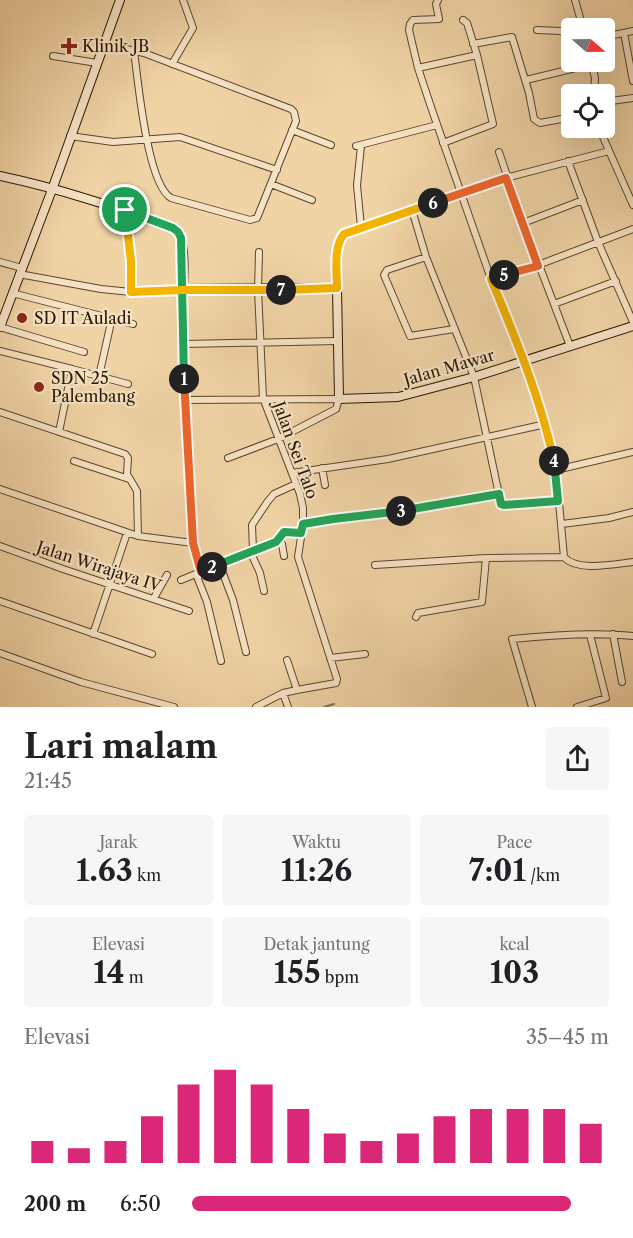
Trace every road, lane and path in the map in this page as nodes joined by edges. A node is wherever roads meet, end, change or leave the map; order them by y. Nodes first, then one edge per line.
1 (183, 0) edge
2 (438, 0) edge
3 (575, 0) edge
4 (117, 1) edge
5 (580, 18) edge
6 (463, 20) dead end
7 (537, 30) dead end
8 (561, 31) edge
9 (633, 31) edge
10 (624, 33) junction
11 (615, 35) edge
12 (104, 44) junction
13 (473, 44) junction
14 (134, 51) junction
15 (477, 55) junction
16 (53, 56) dead end
17 (97, 63) junction
18 (172, 64) junction
19 (418, 68) junction
20 (561, 71) edge
21 (526, 80) junction
22 (633, 81) edge
23 (633, 98) edge
24 (615, 100) edge
25 (561, 119) edge
26 (437, 125) junction
27 (292, 130) junction
28 (70, 136) junction
29 (603, 138) edge
30 (147, 139) junction
31 (443, 142) junction
32 (331, 145) dead end
33 (609, 151) junction
34 (499, 152) dead end
35 (568, 161) junction
36 (277, 170) junction
37 (0, 176) edge
38 (506, 178) junction
39 (272, 184) junction
40 (53, 187) junction
41 (461, 193) junction
42 (312, 200) dead end
43 (583, 200) junction
44 (633, 205) edge
45 (125, 210) junction
46 (412, 210) junction
47 (522, 223) junction
48 (361, 227) junction
49 (633, 229) edge
50 (598, 242) junction
51 (259, 252) dead end
52 (426, 257) junction
53 (0, 262) edge
54 (538, 266) junction
55 (21, 271) junction
56 (491, 279) junction
57 (616, 281) junction
58 (337, 288) junction
59 (183, 290) junction
60 (258, 290) junction
61 (131, 292) junction
62 (12, 293) junction
63 (554, 304) junction
64 (3, 309) edge
65 (112, 318) junction
66 (133, 324) dead end
67 (633, 324) edge
68 (0, 327) edge
69 (454, 329) junction
70 (338, 341) junction
71 (261, 343) junction
72 (183, 344) junction
73 (570, 346) junction
74 (0, 351) edge
75 (84, 352) dead end
76 (525, 361) junction
77 (72, 369) junction
78 (99, 376) junction
79 (474, 377) junction
80 (128, 384) dead end
81 (263, 398) junction
82 (339, 399) junction
83 (184, 400) junction
84 (0, 412) edge
85 (546, 424) junction
86 (59, 432) junction
87 (278, 438) junction
88 (488, 438) junction
89 (633, 452) edge
90 (228, 458) dead end
91 (74, 461) dead end
92 (322, 468) junction
93 (556, 470) junction
94 (292, 473) junction
95 (129, 479) junction
96 (296, 484) junction
97 (326, 484) dead end
98 (0, 489) edge
99 (499, 494) junction
100 (558, 501) junction
101 (633, 512) edge
102 (303, 524) junction
103 (562, 524) junction
104 (127, 533) junction
105 (301, 533) junction
106 (138, 536) junction
107 (276, 542) junction
108 (193, 543) junction
109 (0, 546) edge
110 (252, 551) junction
111 (284, 556) dead end
112 (564, 557) junction
113 (486, 558) junction
114 (633, 562) edge
115 (219, 563) junction
116 (375, 565) dead end
117 (198, 573) junction
118 (167, 575) dead end
119 (181, 580) dead end
120 (109, 585) junction
121 (264, 591) dead end
122 (154, 598) junction
123 (0, 601) edge
124 (189, 610) dead end
125 (417, 615) dead end
126 (93, 634) junction
127 (613, 634) junction
128 (590, 635) junction
129 (633, 636) edge
130 (246, 652) dead end
131 (0, 653) edge
132 (152, 654) dead end
133 (365, 654) dead end
134 (330, 658) junction
135 (287, 660) dead end
136 (221, 661) dead end
137 (622, 682) dead end
138 (297, 690) junction
139 (283, 693) junction
140 (174, 707) edge
141 (256, 707) edge
142 (288, 707) edge
143 (532, 707) edge
144 (577, 707) edge

1 - 18 street
2 - 19 street
3 - 5 street
4 - 12 street
6 - 13 street
7 - 8 street
9 - 10 street
10 - 11 street
10 - 22 street
12 - 14 street
12 - 17 street
13 - 15 street
13 - 21 street
14 - 18 street
14 - 30 street
15 - 19 street
15 - 31 street
16 - 17 street
17 - 28 street
18 - 27 street
19 - 26 street
20 - 21 street
21 - 25 street
23 - 24 street
26 - 31 street
26 - 48 street
27 - 32 street
27 - 36 street
28 - 30 street
28 - 40 street
29 - 33 street
30 - 36 street
30 - 39 street
31 - 41 street
33 - 35 street
33 - 44 street
34 - 38 street
35 - 38 street
35 - 43 street
36 - 39 street
37 - 40 street
38 - 41 street
38 - 47 street
39 - 42 street
40 - 45 street
40 - 55 street
41 - 46 street
41 - 56 street
43 - 47 street
43 - 50 street
45 - 59 street
45 - 61 street
46 - 48 street
46 - 52 street
47 - 54 street
48 - 58 street
49 - 50 street
50 - 54 street
50 - 57 street
51 - 60 street, Jalan Sei Talo
52 - 69 street
52 - 69 street
53 - 55 street
54 - 56 street
54 - 63 street
55 - 61 street
55 - 62 street
56 - 76 street
57 - 63 street
57 - 67 street
58 - 60 street
58 - 70 street
59 - 60 street
59 - 61 street
59 - 72 street
60 - 71 street, Jalan Sei Talo
62 - 64 street
62 - 65 street
63 - 73 street
64 - 68 street
65 - 66 street
65 - 78 street
67 - 73 street, Jalan Mawar
68 - 75 street
69 - 79 street
70 - 71 street
70 - 82 street
71 - 72 street
71 - 81 street, Jalan Sei Talo
72 - 83 street
73 - 76 street, Jalan Mawar
74 - 77 street
76 - 79 street, Jalan Mawar
76 - 85 street
77 - 78 street
77 - 86 street
78 - 80 street
79 - 82 street, Jalan Mawar
79 - 88 street
81 - 82 street
81 - 83 street
81 - 87 street, Jalan Sei Talo
82 - 87 street
83 - 108 street
84 - 86 street
85 - 88 street
85 - 93 street
86 - 95 street
87 - 90 street
87 - 94 street, Jalan Sei Talo
88 - 92 street
88 - 99 street
89 - 93 street
91 - 95 street
92 - 94 street
92 - 97 street
93 - 100 street
94 - 96 street, Jalan Sei Talo
95 - 106 street
96 - 102 street, Jalan Sei Talo
96 - 110 street
98 - 104 street
99 - 100 street
99 - 102 street
100 - 103 street
101 - 103 street
102 - 105 street, Jalan Sei Talo
103 - 112 street
104 - 106 street
104 - 120 street
105 - 107 street
105 - 134 street, Jalan Sei Talo
106 - 108 street
107 - 110 street
107 - 111 street
108 - 117 street
109 - 120 street, Jalan Wirajaya IV
110 - 115 street
110 - 121 street
112 - 113 street
112 - 114 street
113 - 116 street
113 - 125 street
115 - 117 street
115 - 130 street
117 - 119 street
117 - 136 street
118 - 122 street
120 - 122 street, Jalan Wirajaya IV
120 - 126 street
122 - 124 street, Jalan Wirajaya IV
123 - 126 street
126 - 132 street
127 - 128 street
127 - 129 street
127 - 137 street
128 - 143 street
128 - 144 street
131 - 140 street
133 - 134 street
134 - 138 street, Jalan Sei Talo
135 - 138 street
138 - 139 street, Jalan Sei Talo
139 - 141 street, Jalan Sei Talo
139 - 142 street

